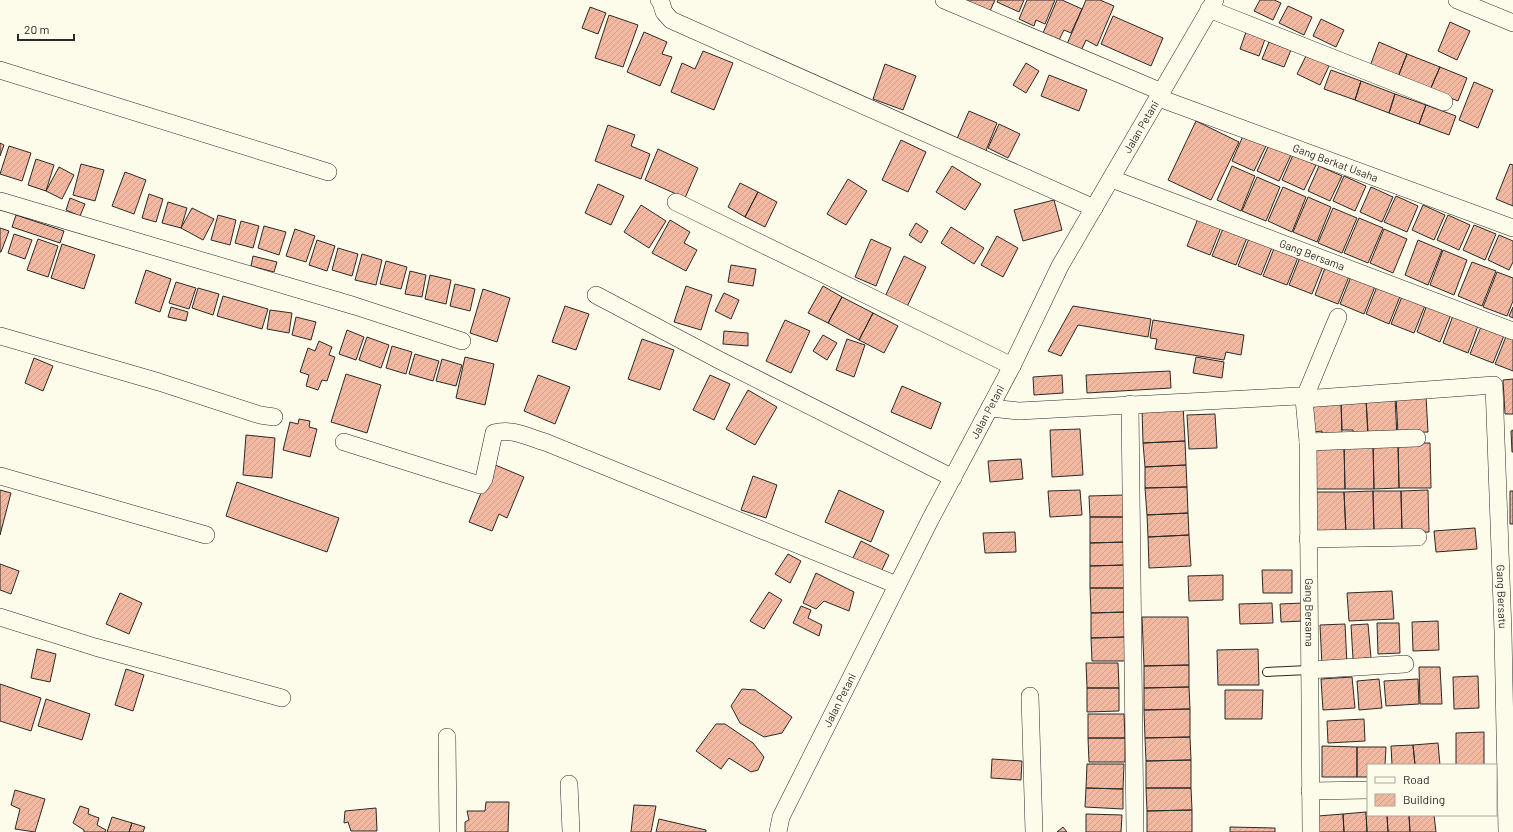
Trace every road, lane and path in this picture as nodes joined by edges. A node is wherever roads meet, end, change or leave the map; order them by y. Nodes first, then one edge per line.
1 (659, 0) edge
2 (944, 0) edge
3 (1457, 0) edge
4 (1212, 5) edge
5 (1513, 23) edge
6 (0, 70) edge
7 (1160, 95) junction
8 (1444, 102) dead end
9 (328, 172) dead end
10 (1112, 179) junction
11 (0, 201) edge
12 (676, 202) dead end
13 (1094, 208) junction
14 (1513, 228) edge
15 (596, 295) dead end
16 (1338, 317) dead end
17 (1513, 331) edge
18 (0, 336) edge
19 (462, 341) dead end
20 (1012, 366) junction
21 (1301, 398) junction
22 (1130, 404) junction
23 (1005, 409) junction
24 (274, 417) dead end
25 (1417, 438) dead end
26 (344, 442) dead end
27 (1308, 442) junction
28 (0, 476) edge
29 (953, 478) junction
30 (206, 535) dead end
31 (1418, 537) dead end
32 (1308, 539) junction
33 (897, 585) junction
34 (0, 617) edge
35 (1406, 664) dead end
36 (1309, 670) junction
37 (1267, 672) dead end
38 (1030, 696) dead end
39 (282, 698) dead end
40 (447, 737) dead end
41 (569, 784) dead end
42 (1367, 790) edge
43 (1310, 791) junction
44 (448, 832) edge
45 (571, 832) edge
46 (778, 832) edge
47 (1034, 832) edge
48 (1135, 832) edge
49 (1311, 832) edge
50 (1507, 832) edge

1 - 13 street
2 - 7 street, Gang Berkat Usaha
3 - 5 street
4 - 7 street, Jalan Petani
4 - 8 street
6 - 9 street
7 - 10 street, Jalan Petani
7 - 14 street, Gang Berkat Usaha
10 - 13 street, Jalan Petani
10 - 17 street, Gang Bersama
11 - 19 street
12 - 20 street
13 - 20 street, Jalan Petani
15 - 29 street
16 - 21 street
18 - 24 street
20 - 23 street, Jalan Petani
21 - 22 street
21 - 27 street, Gang Bersama
21 - 50 street, Gang Bersatu
22 - 23 street
22 - 48 street
23 - 29 street, Jalan Petani
25 - 27 street
26 - 33 street
27 - 32 street, Gang Bersama
28 - 30 street
29 - 33 street, Jalan Petani
31 - 32 street
32 - 36 street, Gang Bersama
33 - 46 street, Jalan Petani
34 - 39 street
35 - 36 street
36 - 37 lane
36 - 43 street, Gang Bersama
38 - 47 street
40 - 44 street
41 - 45 street
42 - 43 street
43 - 49 street, Gang Bersama

